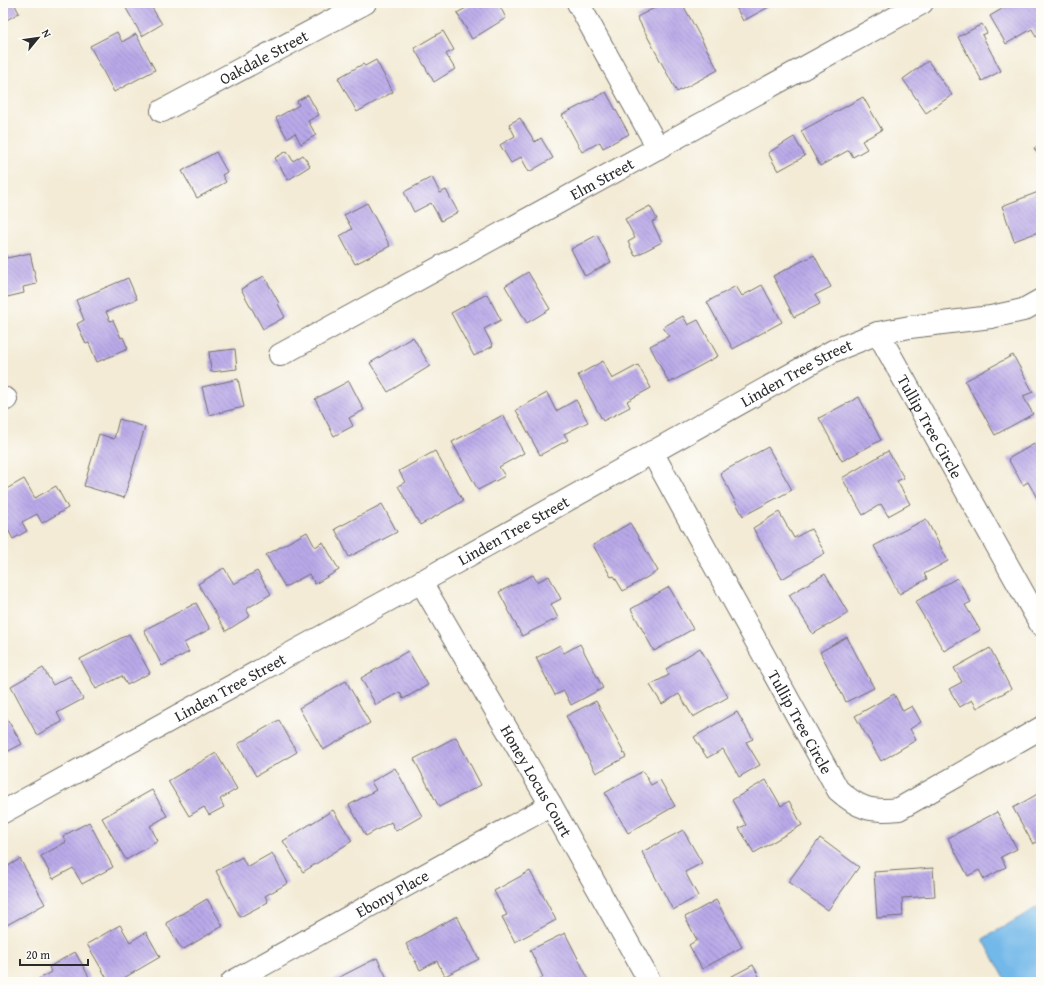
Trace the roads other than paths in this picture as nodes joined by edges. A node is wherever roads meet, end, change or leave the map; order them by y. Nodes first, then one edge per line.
1 (365, 3) edge
2 (578, 3) edge
3 (922, 3) edge
4 (162, 111) dead end
5 (658, 148) junction
6 (1041, 300) edge
7 (878, 333) junction
8 (280, 355) dead end
9 (652, 452) junction
10 (421, 582) junction
11 (1041, 625) edge
12 (1041, 728) edge
13 (551, 805) junction
14 (3, 812) edge
15 (232, 982) edge
16 (650, 982) edge

1 - 4 street, Oakdale Street
2 - 5 street
3 - 5 street, Elm Street
5 - 8 street, Elm Street
6 - 7 street, Linden Tree Street
7 - 9 street, Linden Tree Street
7 - 11 street, Tullip Tree Circle
9 - 10 street, Linden Tree Street
9 - 12 street, Tullip Tree Circle
10 - 13 street, Honey Locus Court
10 - 14 street, Linden Tree Street
13 - 15 street, Ebony Place
13 - 16 street, Honey Locus Court

